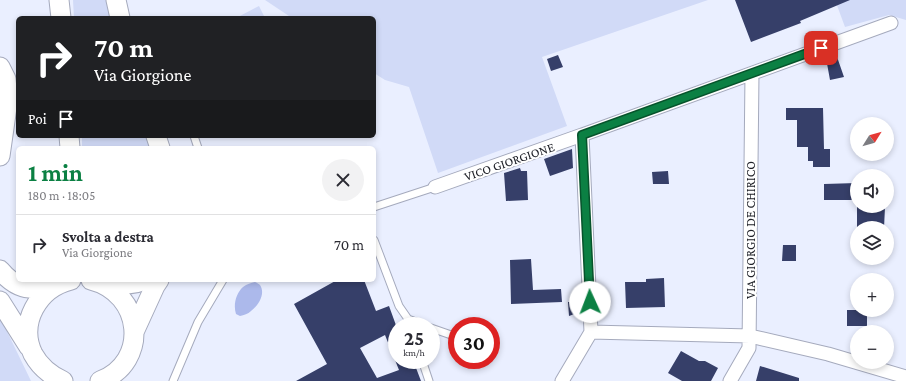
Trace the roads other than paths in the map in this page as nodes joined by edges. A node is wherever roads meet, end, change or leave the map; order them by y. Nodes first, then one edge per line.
1 (59, 0) edge
2 (116, 0) edge
3 (61, 16) edge
4 (120, 16) edge
5 (891, 23) dead end
6 (0, 67) edge
7 (752, 74) junction
8 (582, 135) junction
9 (0, 156) edge
10 (435, 187) joint
11 (376, 205) edge
12 (376, 245) edge
13 (0, 270) edge
14 (99, 282) edge
15 (150, 282) edge
16 (158, 282) edge
17 (221, 282) edge
18 (61, 283) edge
19 (0, 301) edge
20 (405, 317) edge
21 (134, 332) junction
22 (591, 332) junction
23 (750, 336) junction
24 (125, 362) junction
25 (39, 366) edge
26 (425, 369) edge
27 (906, 377) edge
28 (62, 381) edge
29 (100, 381) edge
30 (115, 381) edge
31 (173, 381) edge
32 (429, 381) edge
33 (562, 381) edge
34 (730, 381) edge

1 - 3 street
2 - 4 street
5 - 7 street, VICO GIORGIONE
6 - 9 street
7 - 8 street, VICO GIORGIONE
7 - 23 street, VIA GIORGIO DE CHIRICO
8 - 10 street, VICO GIORGIONE
8 - 22 street
10 - 11 lane
12 - 20 lane
13 - 18 street
14 - 15 street
14 - 21 street
16 - 21 street
17 - 31 lane
18 - 25 street
19 - 25 street
21 - 24 street
22 - 23 street
22 - 33 street
23 - 27 street
23 - 34 street, VIA GIORGIO DE CHIRICO
24 - 29 street
24 - 30 street
25 - 28 street
26 - 32 lane

